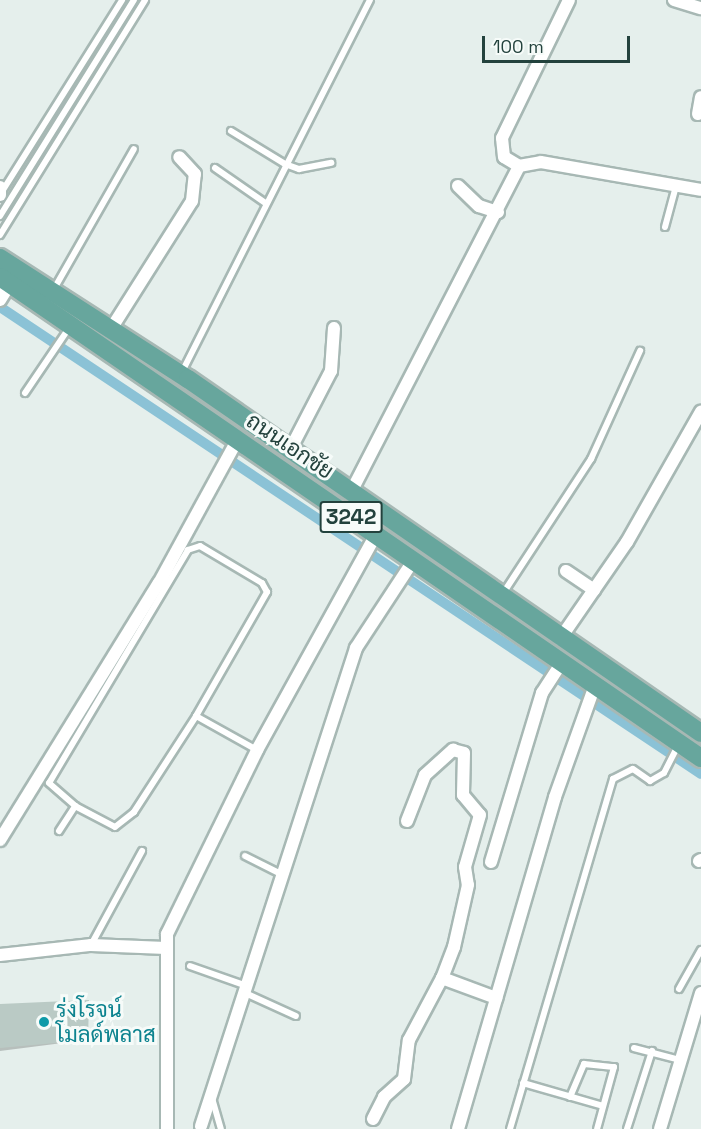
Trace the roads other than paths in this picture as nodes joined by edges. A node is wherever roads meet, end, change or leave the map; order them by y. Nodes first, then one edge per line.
1 (122, 0) edge
2 (134, 0) edge
3 (145, 0) edge
4 (370, 0) edge
5 (569, 0) edge
6 (674, 0) edge
7 (701, 8) edge
8 (701, 97) edge
9 (698, 114) dead end
10 (231, 131) dead end
11 (134, 149) dead end
12 (179, 157) dead end
13 (331, 164) dead end
14 (285, 165) junction
15 (519, 166) junction
16 (215, 168) dead end
17 (676, 185) junction
18 (458, 186) dead end
19 (701, 189) edge
20 (1, 191) edge
21 (264, 202) junction
22 (498, 212) junction
23 (0, 216) edge
24 (665, 227) dead end
25 (0, 235) edge
26 (0, 258) edge
27 (3, 289) edge
28 (53, 290) junction
29 (111, 328) junction
30 (334, 328) dead end
31 (68, 331) junction
32 (640, 351) dead end
33 (181, 375) junction
34 (25, 393) dead end
35 (701, 412) edge
36 (235, 443) junction
37 (290, 450) junction
38 (350, 494) junction
39 (372, 539) junction
40 (404, 571) junction
41 (566, 572) dead end
42 (594, 590) junction
43 (499, 598) junction
44 (560, 639) junction
45 (553, 675) junction
46 (594, 688) junction
47 (196, 716) junction
48 (701, 733) edge
49 (678, 746) junction
50 (257, 750) junction
51 (701, 758) edge
52 (75, 806) junction
53 (407, 821) dead end
54 (59, 831) dead end
55 (0, 840) edge
56 (142, 851) dead end
57 (245, 856) dead end
58 (491, 862) dead end
59 (281, 874) junction
60 (91, 945) junction
61 (166, 948) junction
62 (701, 950) edge
63 (0, 955) edge
64 (190, 966) dead end
65 (442, 978) junction
66 (243, 988) junction
67 (679, 989) dead end
68 (701, 993) edge
69 (496, 998) junction
70 (296, 1016) dead end
71 (634, 1048) dead end
72 (652, 1051) junction
73 (681, 1060) junction
74 (523, 1083) junction
75 (570, 1096) junction
76 (211, 1097) junction
77 (603, 1106) junction
78 (373, 1119) dead end
79 (201, 1126) dead end
80 (167, 1129) edge
81 (221, 1129) edge
82 (458, 1129) edge
83 (510, 1129) edge
84 (597, 1129) edge
85 (627, 1129) edge
86 (660, 1129) edge

1 - 20 lane
2 - 23 lane
3 - 25 lane
4 - 14 lane
5 - 15 street
6 - 7 street
8 - 9 street
10 - 14 lane
11 - 28 lane
12 - 29 street
13 - 14 lane
14 - 21 lane
15 - 17 street
15 - 22 street
16 - 21 lane
17 - 19 street
17 - 24 lane
18 - 22 street
21 - 33 lane
22 - 38 street
26 - 28 main road, ถนนเอกชัย / 3242
27 - 31 main road, ถนนเอกชัย / 3242
28 - 29 main road, ถนนเอกชัย / 3242
29 - 33 main road, ถนนเอกชัย / 3242
30 - 37 street
31 - 34 lane
31 - 36 main road, ถนนเอกชัย / 3242
32 - 43 lane
33 - 37 main road, ถนนเอกชัย / 3242
35 - 42 street
36 - 39 main road, ถนนเอกชัย / 3242
36 - 55 street
37 - 38 main road, ถนนเอกชัย / 3242
38 - 43 main road, ถนนเอกชัย / 3242
39 - 40 main road, ถนนเอกชัย / 3242
39 - 50 street
40 - 45 main road, ถนนเอกชัย / 3242
40 - 59 street
41 - 42 street
42 - 44 street
43 - 44 main road, ถนนเอกชัย / 3242
44 - 48 main road, ถนนเอกชัย / 3242
45 - 46 main road, ถนนเอกชัย / 3242
45 - 58 street
46 - 49 main road, ถนนเอกชัย / 3242
46 - 69 street
47 - 50 lane
47 - 52 lane
47 - 52 lane
49 - 51 main road, ถนนเอกชัย / 3242
49 - 74 lane
50 - 61 street
52 - 54 lane
53 - 65 street
56 - 60 lane
57 - 59 lane
59 - 66 street
60 - 61 street
60 - 63 street
61 - 80 street
62 - 67 lane
64 - 66 lane
65 - 69 street
65 - 78 street
66 - 70 lane
66 - 76 street
68 - 73 street
69 - 82 street
71 - 72 lane
72 - 73 lane
72 - 85 lane
73 - 86 street
74 - 75 lane
74 - 83 lane
75 - 77 lane
75 - 77 lane
76 - 79 street
76 - 81 lane
77 - 84 lane

